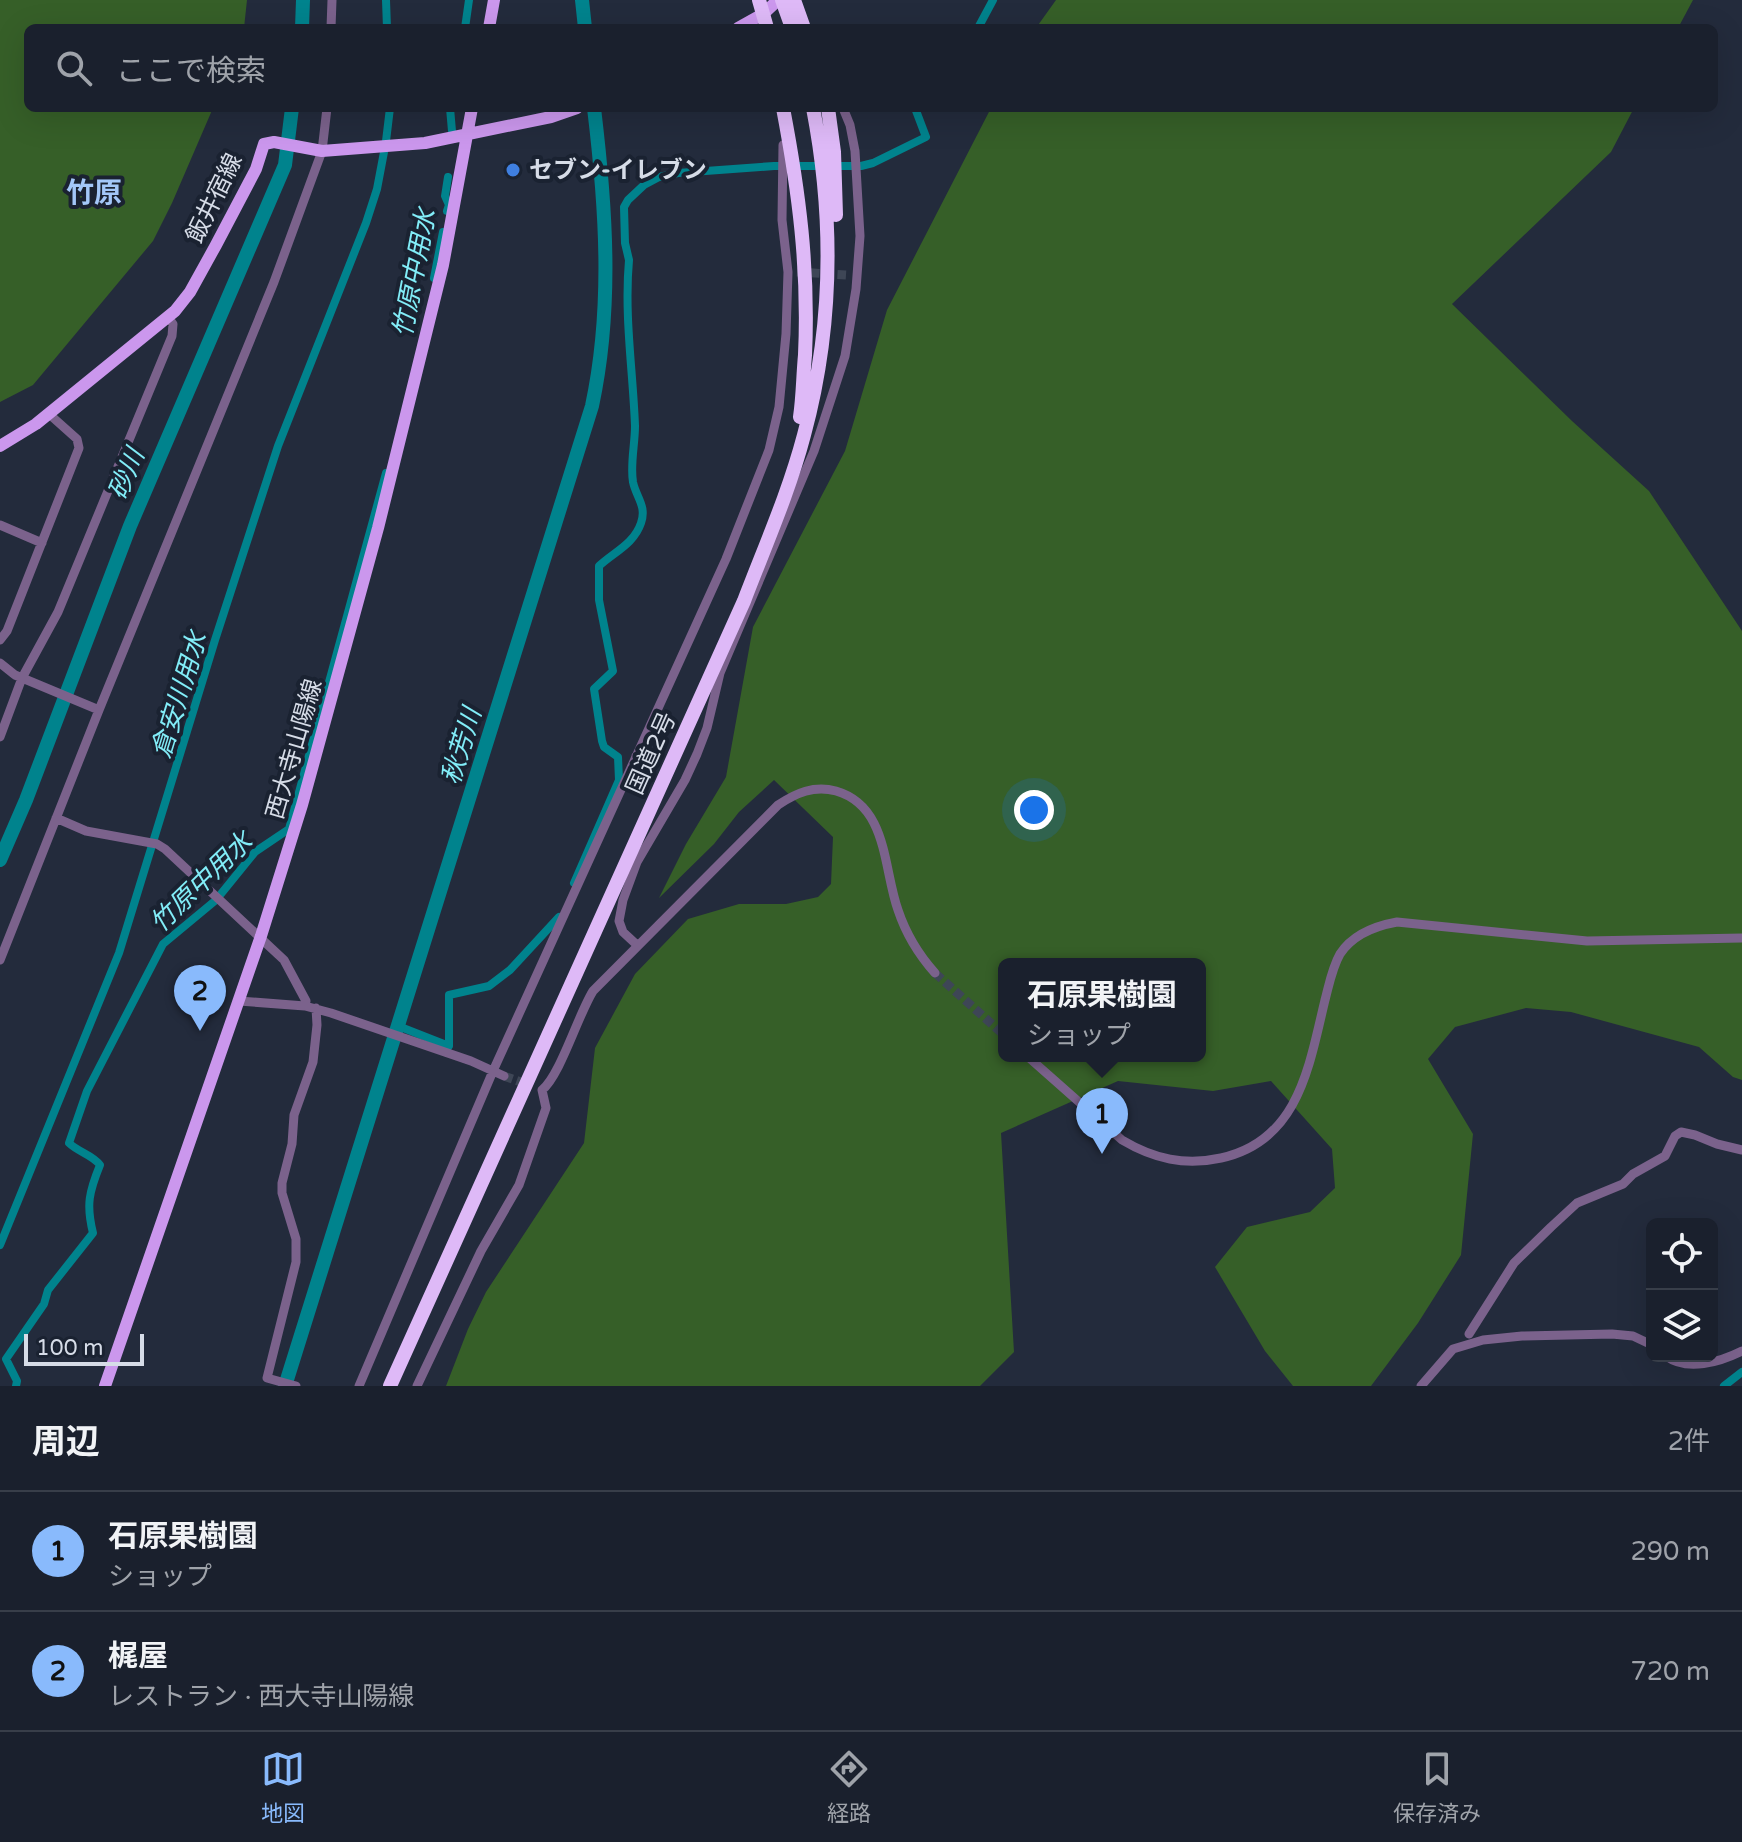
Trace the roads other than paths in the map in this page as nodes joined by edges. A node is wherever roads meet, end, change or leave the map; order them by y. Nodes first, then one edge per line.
1 (332, 0) edge
2 (494, 0) edge
3 (788, 1) edge
4 (763, 14) edge
5 (331, 24) edge
6 (490, 24) edge
7 (745, 24) edge
8 (794, 24) edge
9 (807, 24) edge
10 (326, 112) edge
11 (471, 112) edge
12 (565, 112) edge
13 (781, 112) edge
14 (814, 112) edge
15 (828, 112) edge
16 (845, 112) edge
17 (466, 135) junction
18 (319, 150) junction
19 (828, 152) junction
20 (790, 180) junction
21 (846, 275) tunnel mouth
22 (857, 275) junction
23 (168, 317) junction
24 (49, 414) junction
25 (0, 446) edge
26 (790, 481) junction
27 (0, 525) edge
28 (42, 543) junction
29 (0, 617) edge
30 (11, 621) junction
31 (0, 640) edge
32 (0, 663) edge
33 (24, 679) junction
34 (99, 710) junction
35 (0, 737) edge
36 (636, 756) junction
37 (650, 764) dead end
38 (673, 775) dead end
39 (685, 780) junction
40 (56, 818) junction
41 (261, 936) junction
42 (1742, 938) edge
43 (637, 945) junction
44 (0, 960) edge
45 (935, 973) tunnel mouth
46 (239, 1001) junction
47 (305, 1006) junction
48 (316, 1008) junction
49 (1034, 1062) edge
50 (493, 1071) junction
51 (504, 1076) tunnel mouth
52 (1742, 1150) edge
53 (1469, 1334) dead end
54 (1646, 1342) edge
55 (1742, 1351) edge
56 (1718, 1359) edge
57 (1677, 1362) edge
58 (1701, 1362) edge
59 (105, 1386) edge
60 (296, 1386) edge
61 (359, 1386) edge
62 (390, 1386) edge
63 (417, 1386) edge
64 (1421, 1386) edge

1 - 5 street
2 - 6 main road
3 - 4 main road
3 - 8 highway
3 - 9 street
4 - 7 main road
10 - 18 street
11 - 17 main road, 西大寺山陽線
12 - 17 main road, 飯井宿線
13 - 20 highway
14 - 19 highway
15 - 19 highway
16 - 22 street
17 - 18 main road, 飯井宿線
17 - 41 main road, 西大寺山陽線
18 - 23 main road, 飯井宿線
18 - 34 street
19 - 26 highway, 国道2号
20 - 26 highway
20 - 36 street
21 - 22 street
22 - 39 street
23 - 24 main road, 飯井宿線
23 - 33 street
24 - 25 main road, 飯井宿線
24 - 28 street
26 - 62 highway, 国道2号
27 - 28 street
28 - 30 street
29 - 30 street
30 - 31 street
32 - 33 street
33 - 34 street
33 - 35 street
34 - 40 street
36 - 37 street
36 - 50 street
38 - 39 street
39 - 43 street
40 - 41 street
40 - 44 street
41 - 46 main road, 西大寺山陽線
41 - 47 street
42 - 49 street
43 - 45 street
43 - 63 street
46 - 47 street
46 - 59 main road, 西大寺山陽線
47 - 48 street
48 - 50 street
48 - 60 street
50 - 51 street
50 - 61 street
52 - 53 street
54 - 64 street
55 - 56 street
57 - 58 street

